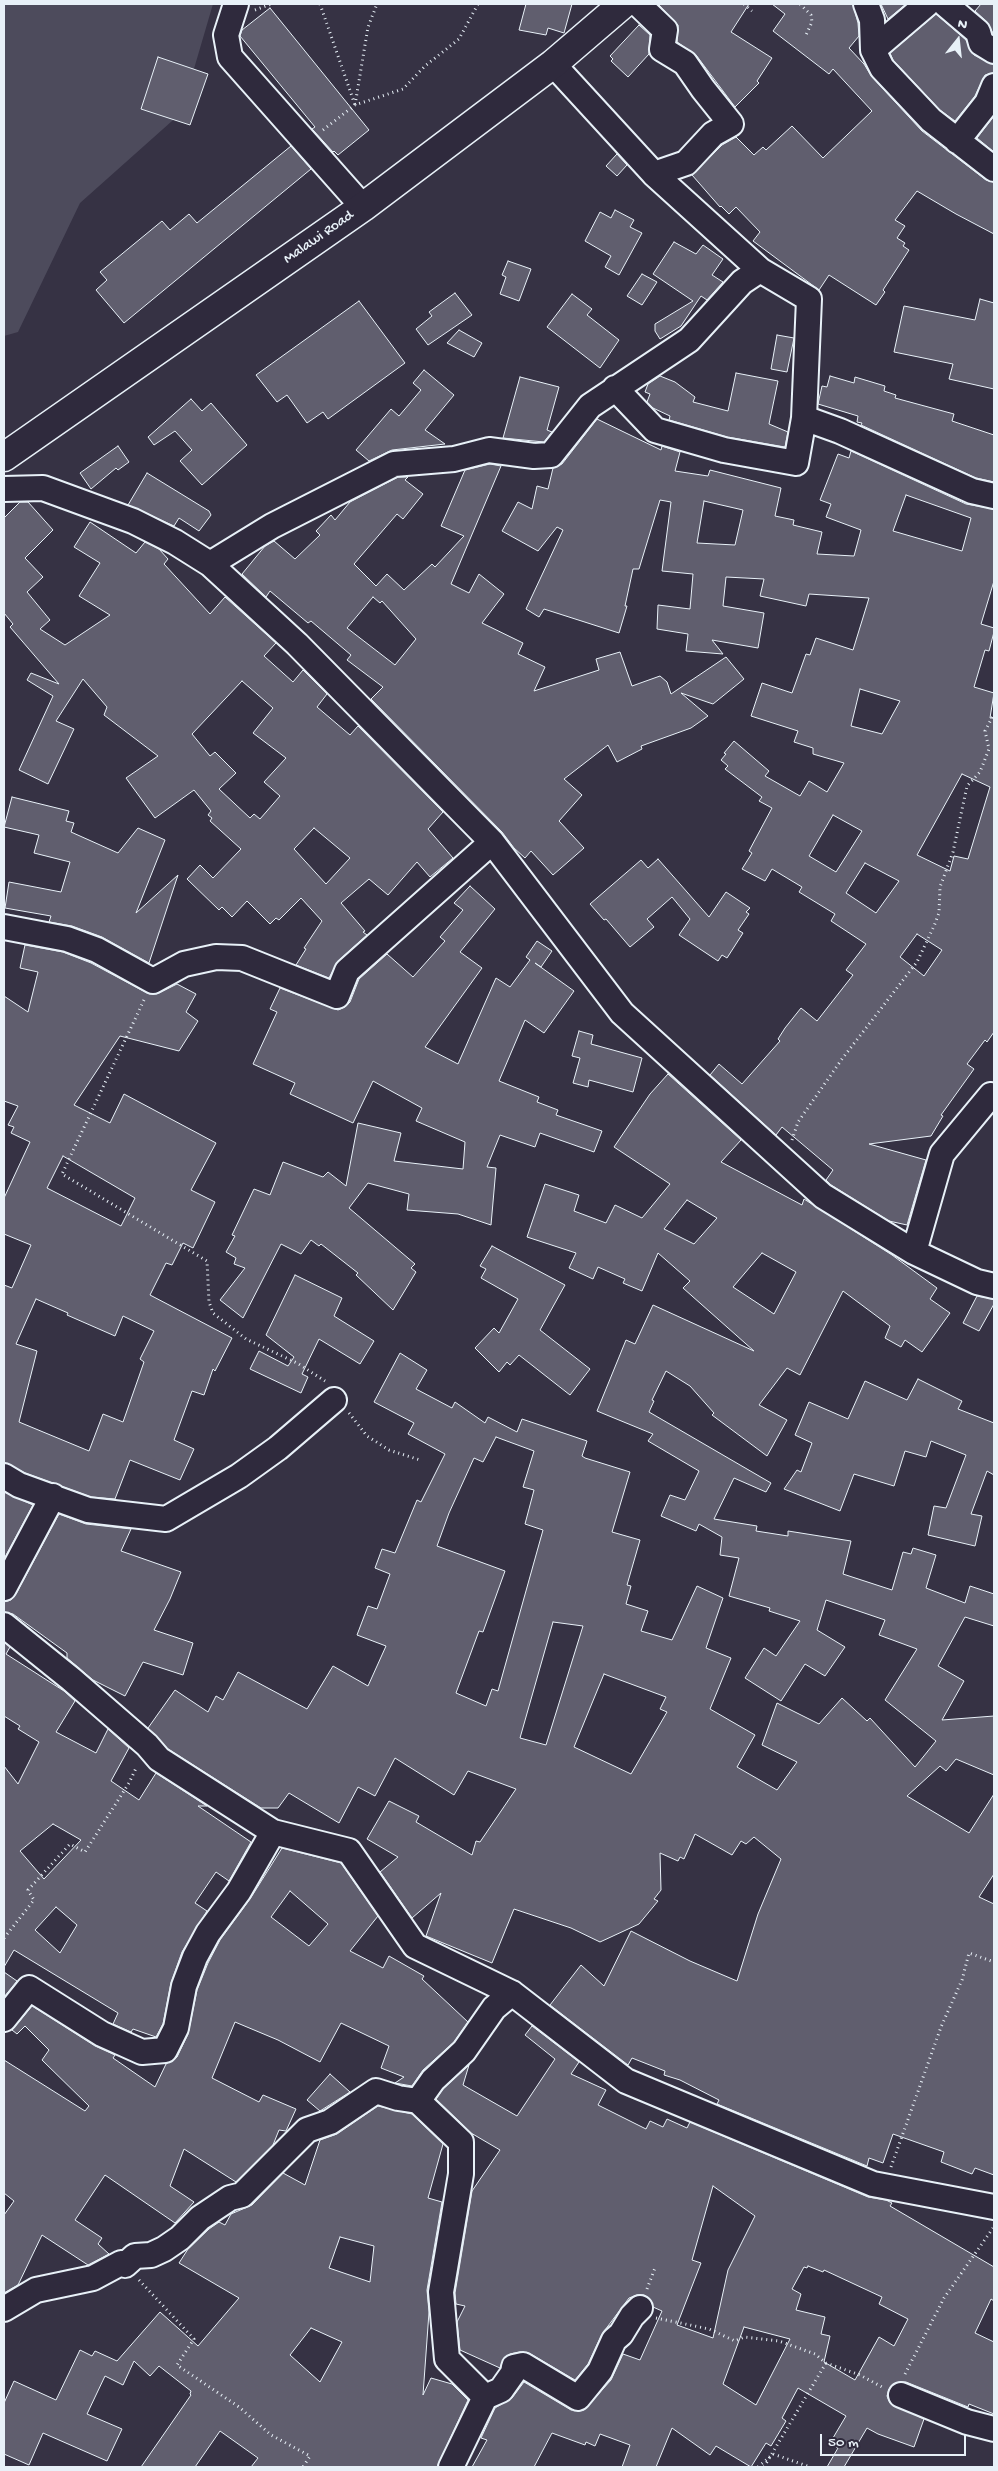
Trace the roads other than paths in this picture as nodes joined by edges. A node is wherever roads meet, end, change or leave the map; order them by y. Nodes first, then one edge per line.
1 (236, 4) edge
2 (623, 4) edge
3 (638, 4) edge
4 (866, 4) edge
5 (927, 4) edge
6 (945, 4) edge
7 (873, 50) junction
8 (994, 51) edge
9 (553, 64) junction
10 (994, 86) edge
11 (957, 141) junction
12 (994, 169) edge
13 (654, 174) junction
14 (363, 207) junction
15 (760, 270) junction
16 (615, 388) junction
17 (804, 418) junction
18 (4, 457) edge
19 (4, 489) edge
20 (994, 496) edge
21 (210, 564) junction
22 (492, 842) junction
23 (4, 928) edge
24 (994, 1098) edge
25 (914, 1252) junction
26 (994, 1286) edge
27 (334, 1400) road end
28 (4, 1476) edge
29 (53, 1496) junction
30 (4, 1588) edge
31 (4, 1625) edge
32 (273, 1832) junction
33 (512, 1993) junction
34 (4, 2019) edge
35 (418, 2101) junction
36 (994, 2207) edge
37 (640, 2308) road end
38 (4, 2309) edge
39 (901, 2395) road end
40 (486, 2397) junction
41 (994, 2429) edge
42 (451, 2467) edge

1 - 14 street
2 - 9 main road, Malawi Road
3 - 13 street
4 - 7 street
5 - 7 street
6 - 8 street
7 - 11 street
9 - 13 street
9 - 14 main road, Malawi Road
10 - 11 street
11 - 12 street
13 - 15 street
14 - 18 main road, Malawi Road
15 - 16 street
15 - 17 street
16 - 17 street
16 - 21 street
17 - 20 street
19 - 21 street
21 - 22 street
22 - 23 street
22 - 25 street
24 - 25 street
25 - 26 street
27 - 29 street
28 - 29 street
29 - 30 street
31 - 32 street
32 - 33 street
32 - 34 street
33 - 35 street
33 - 36 street
35 - 38 street
35 - 40 street
37 - 40 street
39 - 41 street
40 - 42 street

